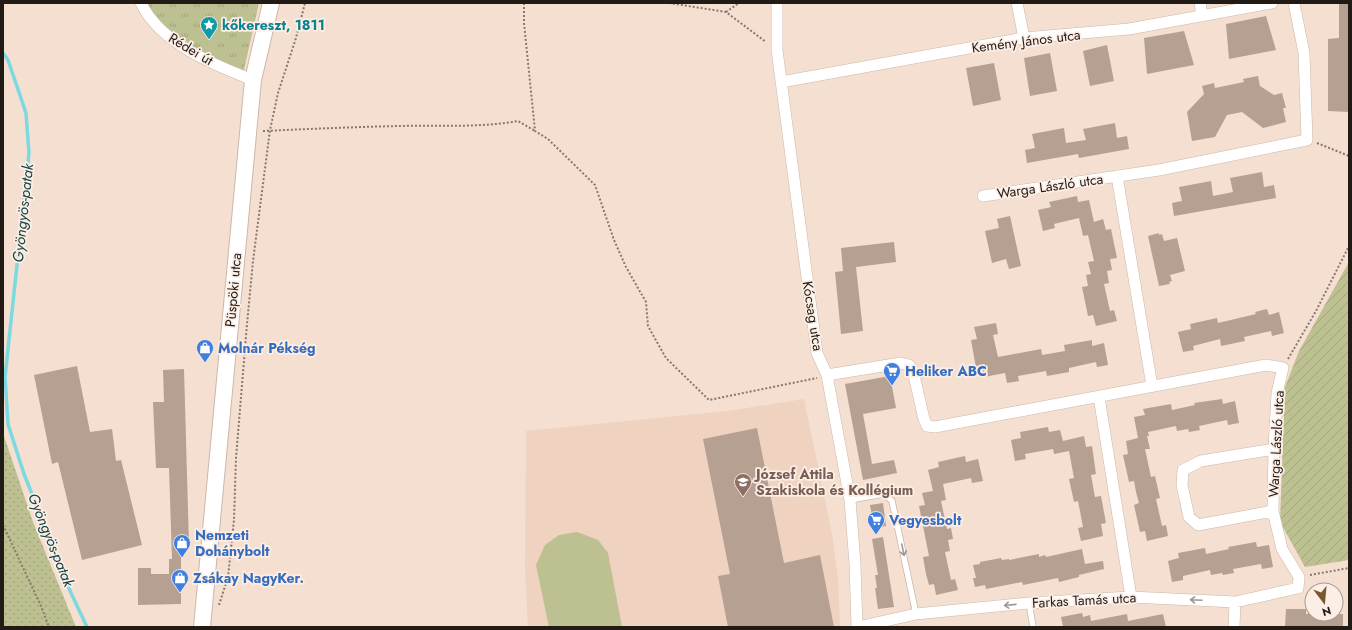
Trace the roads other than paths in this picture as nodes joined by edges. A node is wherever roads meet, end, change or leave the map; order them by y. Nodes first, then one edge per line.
1 (141, 3) edge
2 (271, 3) edge
3 (777, 3) edge
4 (1017, 3) edge
5 (1200, 3) edge
6 (1272, 3) edge
7 (1294, 3) edge
8 (1202, 16) junction
9 (1024, 38) junction
10 (253, 80) junction
11 (781, 82) junction
12 (1117, 176) junction
13 (984, 196) dead end
14 (827, 375) junction
15 (1152, 386) junction
16 (1099, 397) junction
17 (1274, 449) junction
18 (850, 500) junction
19 (1273, 511) junction
20 (1299, 577) joint
21 (1131, 597) junction
22 (1235, 602) junction
23 (1029, 603) junction
24 (916, 614) junction
25 (202, 627) edge
26 (858, 627) edge
27 (1033, 627) edge
28 (1234, 627) edge

1 - 10 street, Rédei út
2 - 10 street, Püspöki utca
3 - 11 street, Kócsag utca
4 - 9 street
5 - 8 street
6 - 8 street, Kemény János utca
7 - 12 street, Warga László utca
8 - 9 street, Kemény János utca
9 - 11 street, Kemény János utca
10 - 25 street, Püspöki utca
11 - 14 street, Kócsag utca
12 - 13 street, Warga László utca
12 - 15 street, Warga László utca
14 - 16 street
14 - 18 street, Kócsag utca
15 - 16 street
15 - 17 street, Warga László utca
16 - 21 street
17 - 19 street, Warga László utca
17 - 19 street
18 -> 24 lane
18 - 26 street, Kócsag utca
19 - 20 street, Warga László utca
20 - 22 street, Farkas Tamás utca
22 -> 21 street, Farkas Tamás utca
21 - 23 street, Farkas Tamás utca
22 - 28 street
23 -> 24 street, Farkas Tamás utca
23 - 27 lane
24 - 26 street, Farkas Tamás utca

